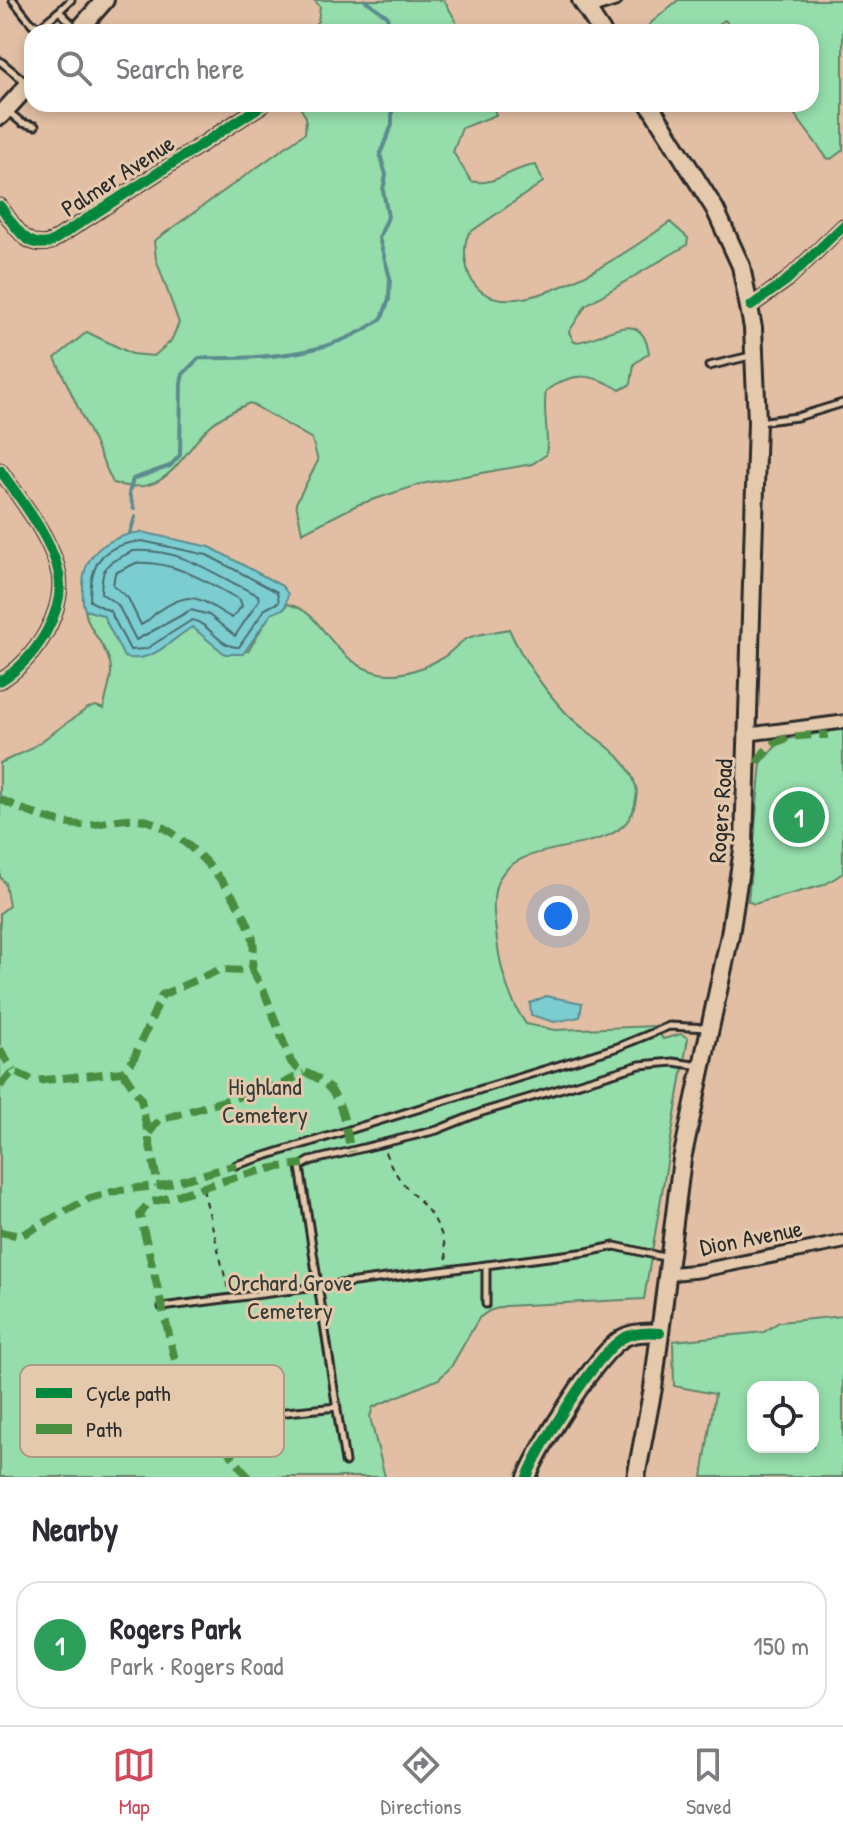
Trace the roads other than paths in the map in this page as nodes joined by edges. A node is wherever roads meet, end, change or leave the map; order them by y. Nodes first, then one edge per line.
1 (13, 0) edge
2 (71, 0) edge
3 (105, 0) edge
4 (615, 0) edge
5 (588, 3) edge
6 (59, 11) junction
7 (32, 24) edge
8 (39, 24) edge
9 (71, 24) edge
10 (84, 24) edge
11 (598, 24) edge
12 (0, 61) edge
13 (24, 78) edge
14 (24, 89) edge
15 (252, 112) edge
16 (654, 112) edge
17 (3, 113) edge
18 (35, 126) dead end
19 (0, 206) edge
20 (843, 226) edge
21 (751, 306) junction
22 (755, 356) junction
23 (709, 366) dead end
24 (843, 403) edge
25 (757, 422) junction
26 (0, 470) edge
27 (0, 681) edge
28 (843, 722) edge
29 (750, 734) junction
30 (710, 1028) junction
31 (702, 1066) junction
32 (236, 1165) dead end
33 (843, 1242) edge
34 (486, 1265) junction
35 (668, 1266) junction
36 (320, 1285) junction
37 (486, 1304) dead end
38 (162, 1307) dead end
39 (660, 1333) junction
40 (337, 1407) junction
41 (284, 1412) edge
42 (345, 1462) dead end
43 (527, 1477) edge
44 (636, 1477) edge

1 - 7 lane
2 - 6 lane
3 - 10 main road
4 - 5 street
5 - 11 main road
6 - 8 lane
6 - 9 lane
12 - 13 lane
14 - 17 main road
15 - 19 street, Palmer Avenue
16 - 21 main road, Rogers Road
17 - 18 lane
20 - 21 street
21 - 22 main road, Rogers Road
22 - 23 lane
22 - 25 main road, Rogers Road
24 - 25 lane
25 - 29 main road, Rogers Road
26 - 27 street
28 - 29 street
29 - 30 main road, Rogers Road
30 - 31 main road, Rogers Road
30 - 32 lane
31 - 35 main road, Rogers Road
31 - 36 lane
33 - 35 street, Dion Avenue
34 - 35 lane
34 - 36 lane
34 - 37 lane
35 - 39 main road, Rogers Road
36 - 38 lane
36 - 40 lane
39 - 43 main road
39 - 44 main road, Rogers Road
40 - 41 lane
40 - 42 lane

